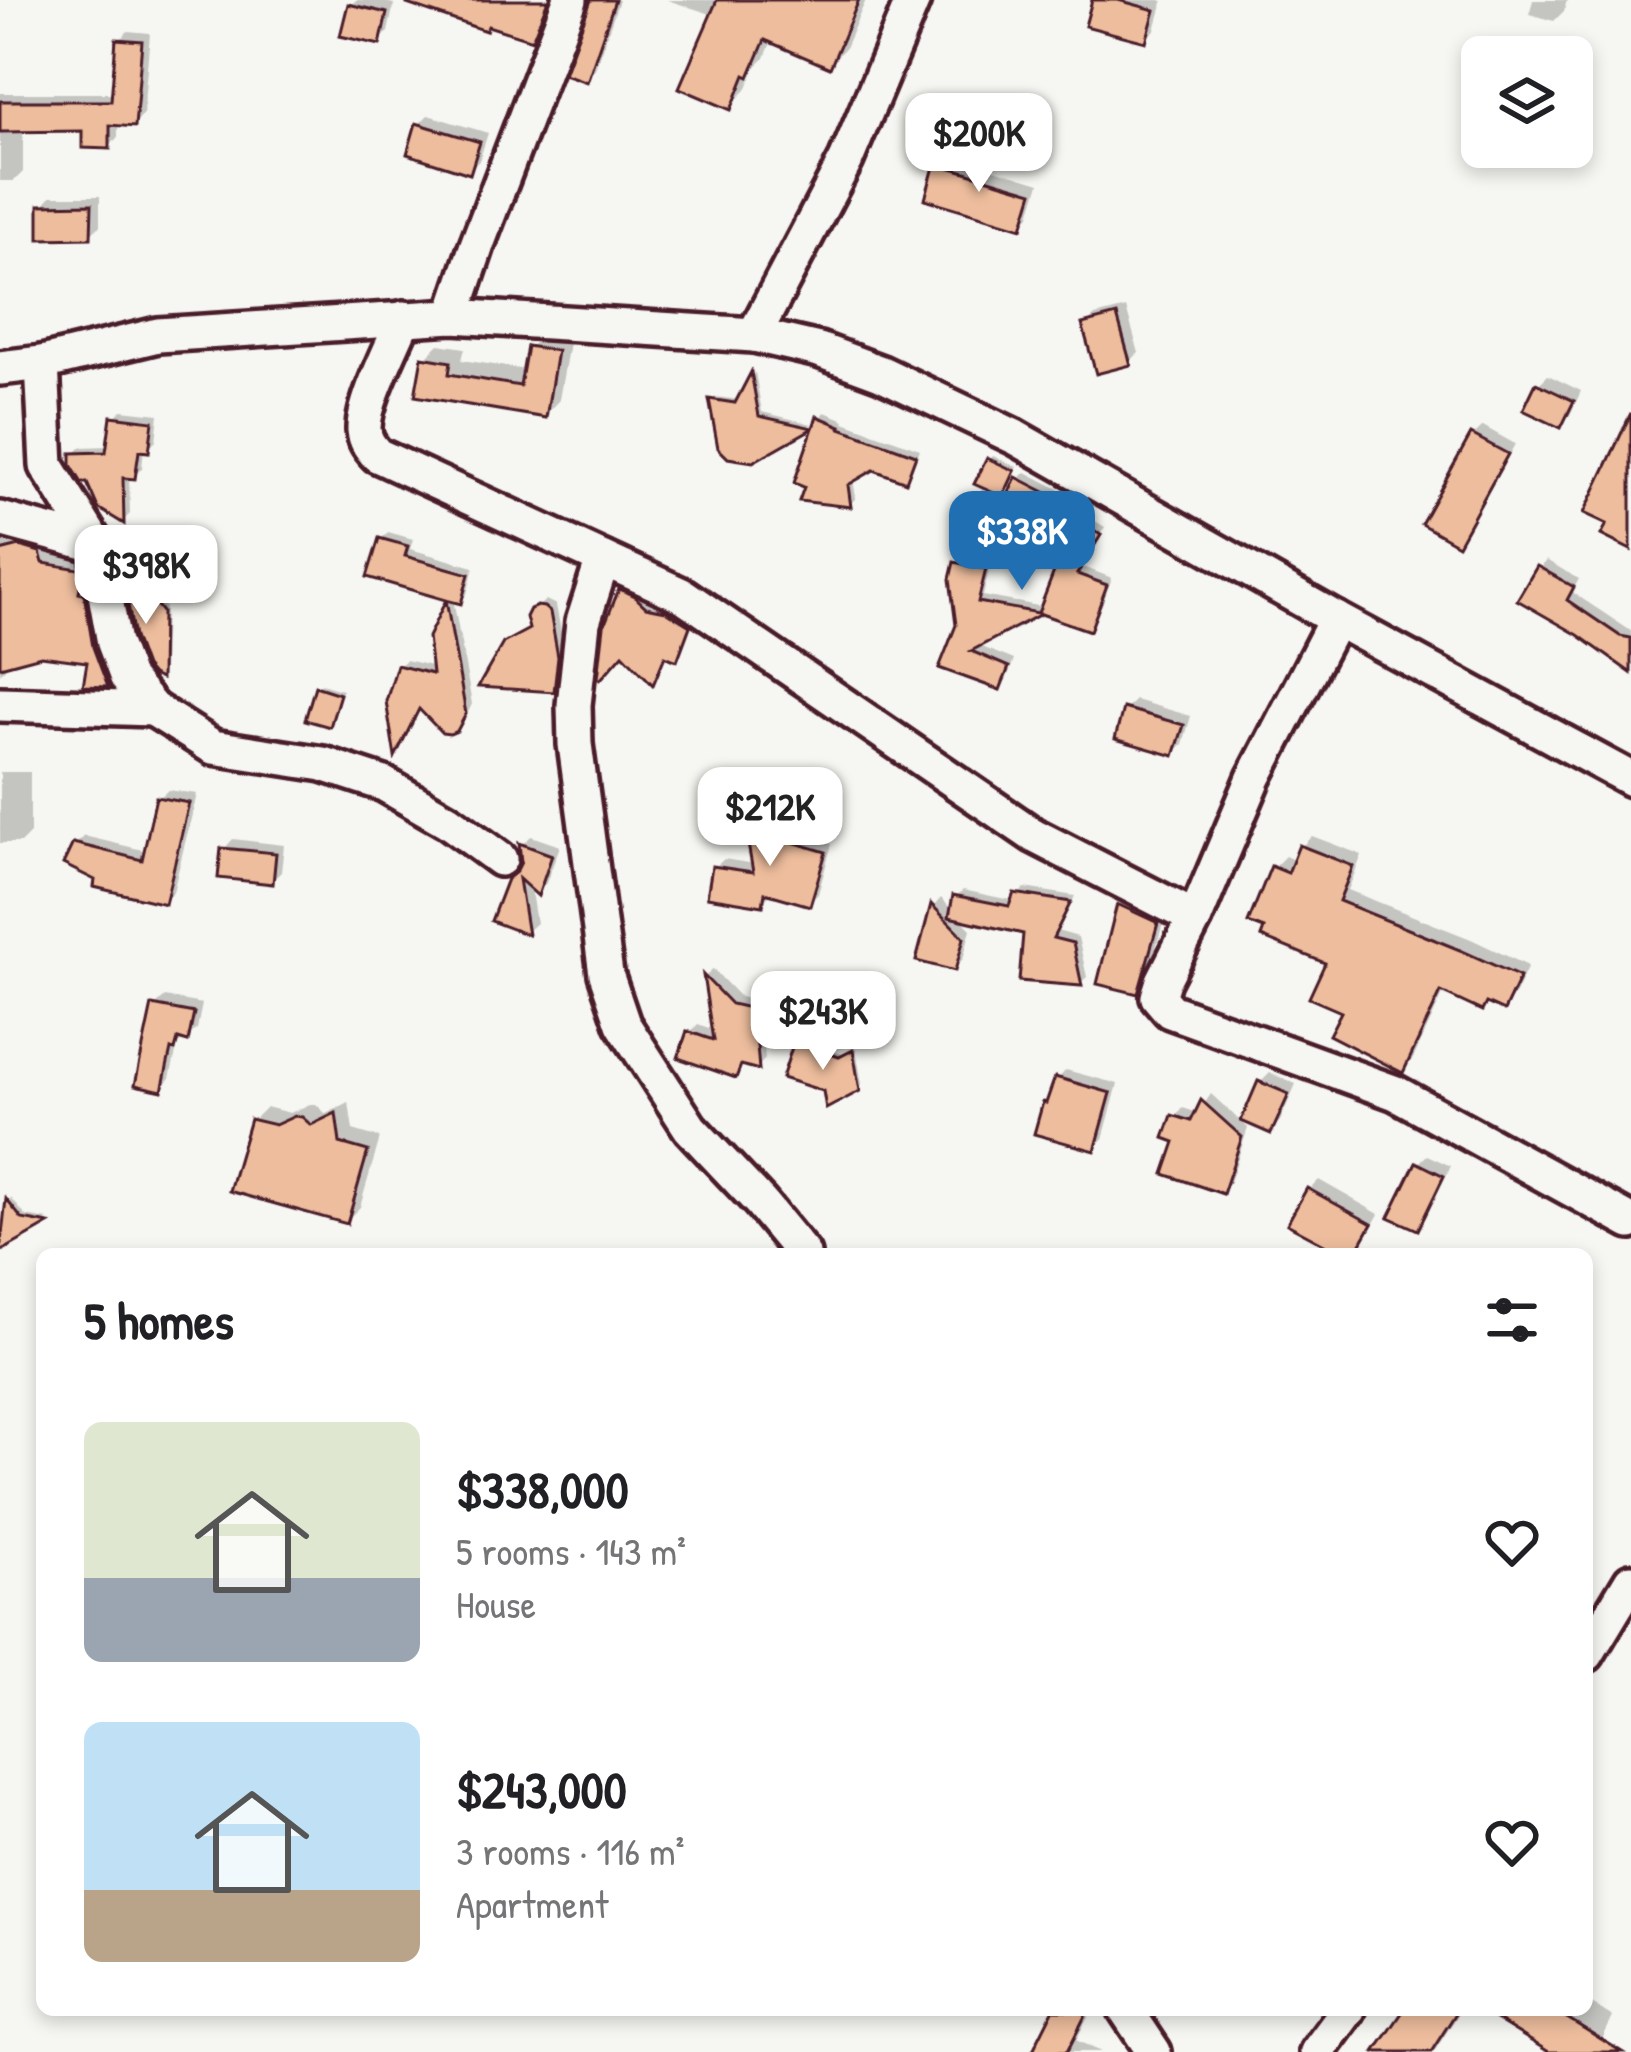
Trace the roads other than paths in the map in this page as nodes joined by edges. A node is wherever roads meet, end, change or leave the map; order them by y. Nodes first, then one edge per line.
1 (570, 0) edge
2 (914, 0) edge
3 (453, 316) junction
4 (404, 318) junction
5 (754, 335) junction
6 (42, 362) junction
7 (0, 368) edge
8 (0, 519) edge
9 (96, 545) junction
10 (603, 559) junction
11 (1336, 619) junction
12 (0, 704) edge
13 (153, 710) junction
14 (1631, 779) edge
15 (500, 859) dead end
16 (1195, 918) junction
17 (1631, 1222) edge
18 (798, 1248) edge
19 (1631, 1581) edge
20 (1593, 1644) edge
21 (1130, 2016) edge
22 (1344, 2016) edge
23 (1154, 2052) edge
24 (1317, 2052) edge

1 - 3 street
2 - 5 street
3 - 4 street
3 - 5 street
4 - 6 street
4 - 10 street
5 - 11 street
6 - 7 street
6 - 9 street
8 - 9 street
9 - 13 street
10 - 16 street
10 - 18 street
11 - 14 street
11 - 16 street
12 - 13 street
13 - 15 street
16 - 17 street
19 - 20 street
21 - 23 street
22 - 24 street

